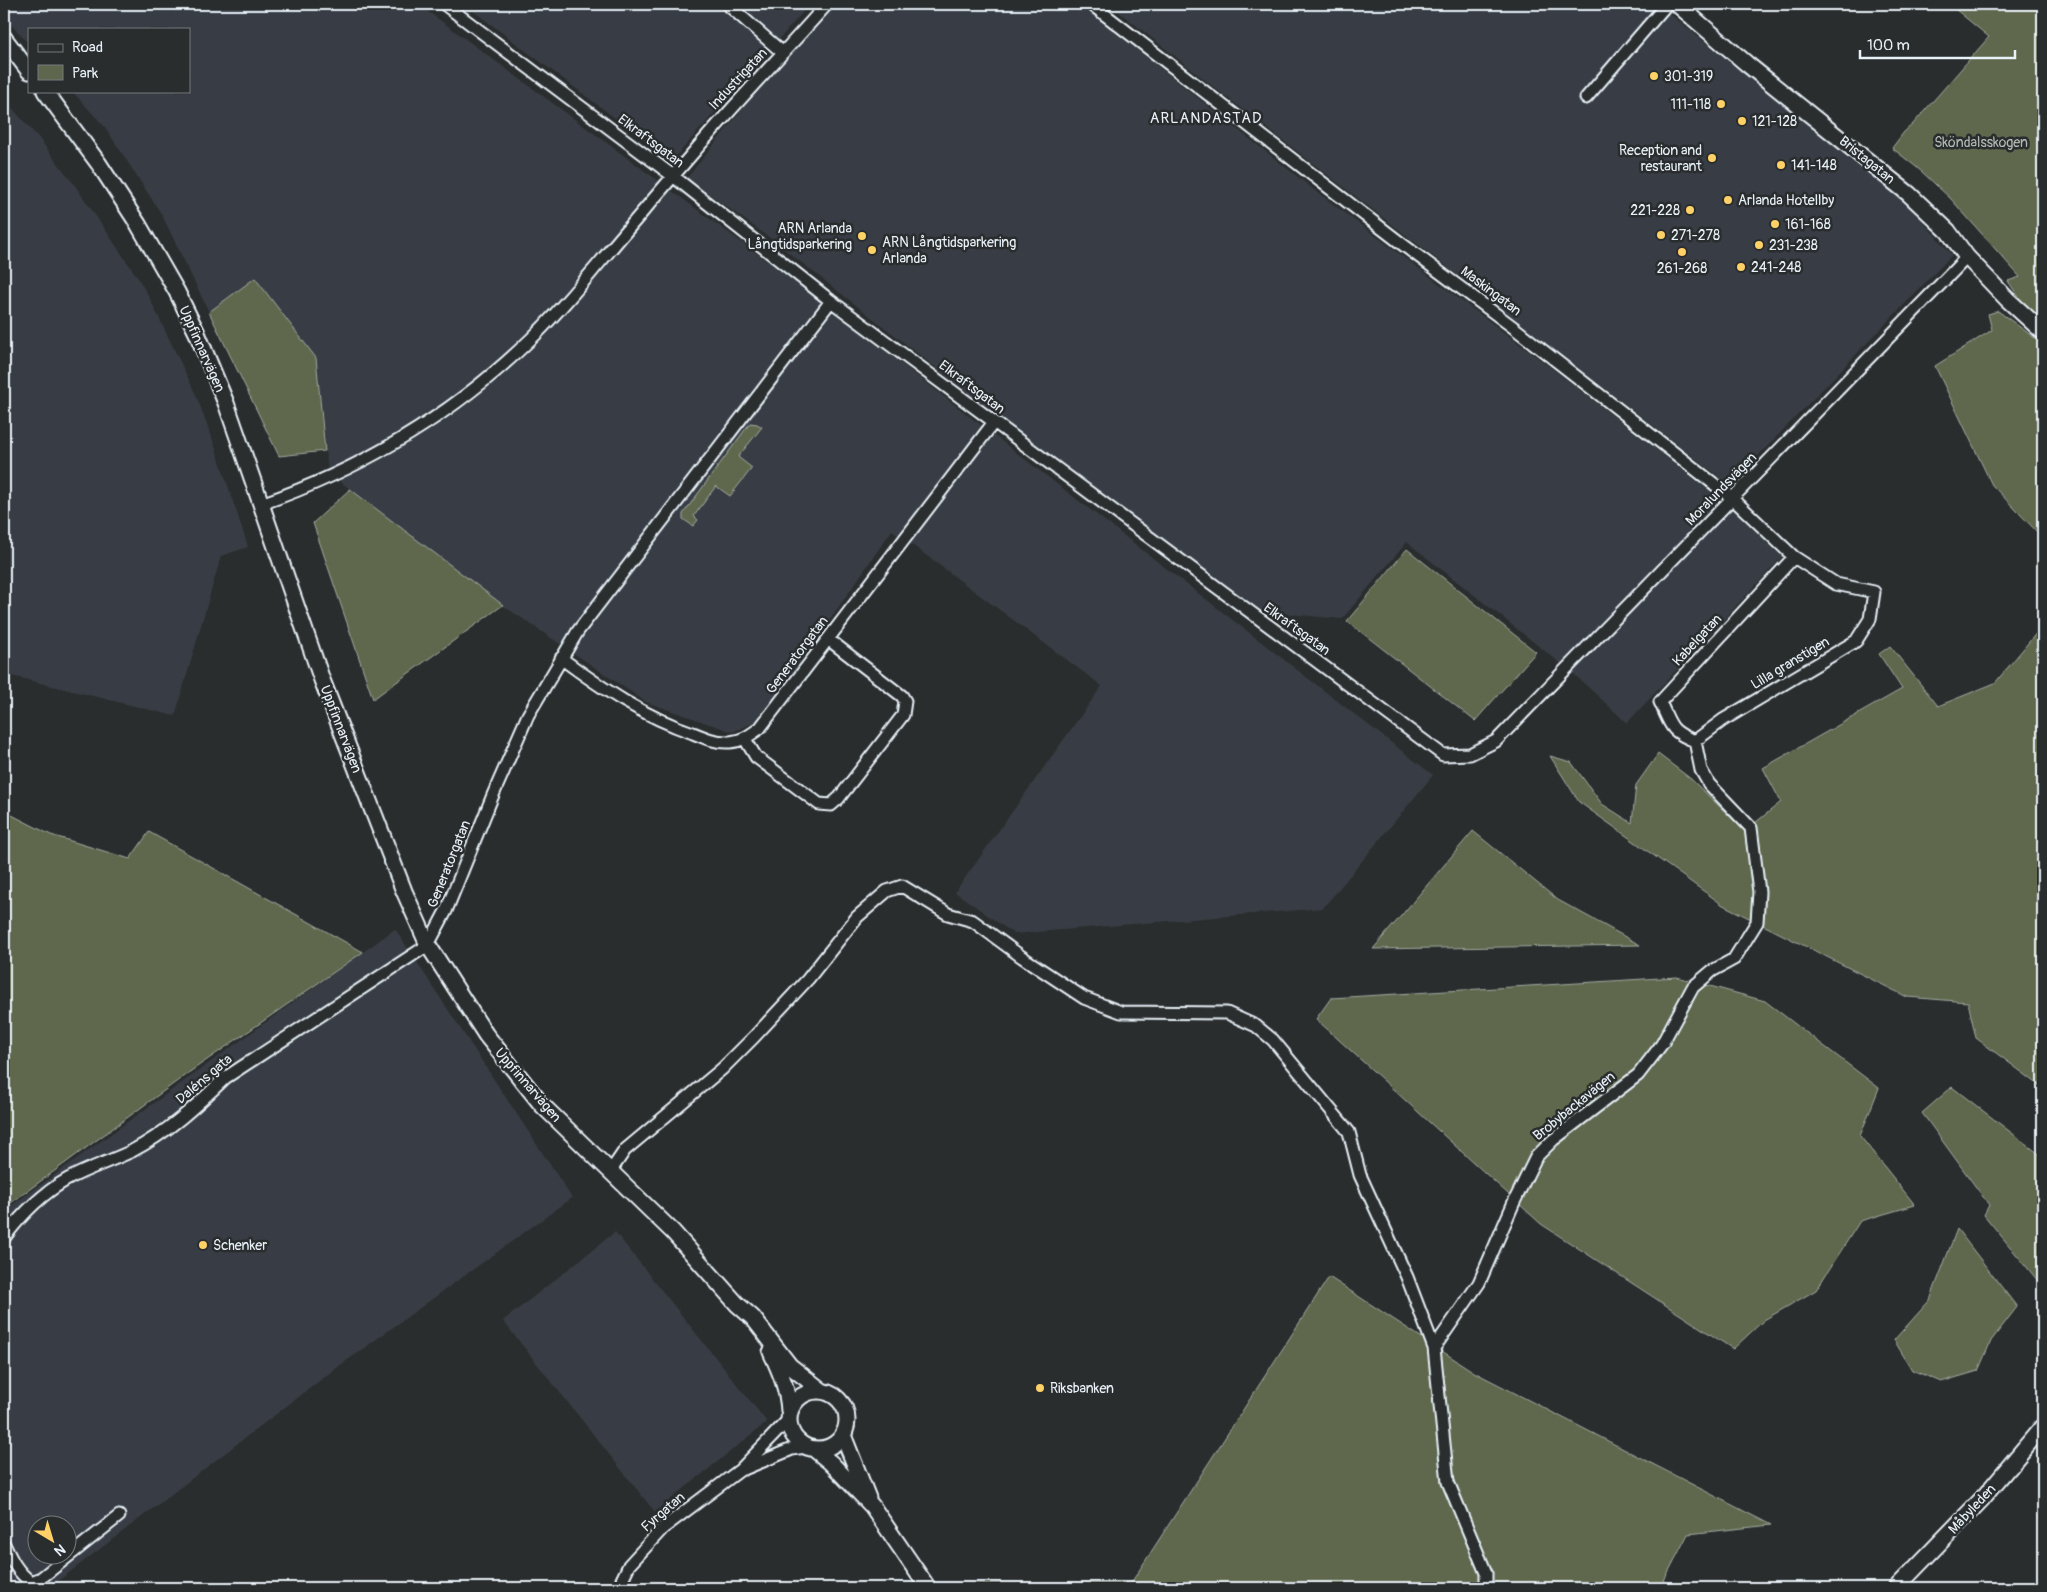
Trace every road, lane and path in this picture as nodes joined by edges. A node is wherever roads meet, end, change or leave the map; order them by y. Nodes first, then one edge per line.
1 (444, 4) edge
2 (727, 4) edge
3 (826, 4) edge
4 (1092, 4) edge
5 (1667, 4) edge
6 (1677, 4) edge
7 (4, 41) edge
8 (783, 53) junction
9 (28, 70) edge
10 (46, 92) edge
11 (1586, 98) dead end
12 (673, 176) junction
13 (1967, 257) junction
14 (831, 301) junction
15 (2043, 332) edge
16 (994, 422) junction
17 (1732, 498) junction
18 (261, 504) junction
19 (1794, 557) junction
20 (1874, 592) joint
21 (828, 639) junction
22 (561, 658) junction
23 (745, 739) junction
24 (1496, 741) joint
25 (1695, 741) junction
26 (428, 945) junction
27 (610, 1172) junction
28 (4, 1238) edge
29 (737, 1304) junction
30 (1434, 1348) junction
31 (822, 1391) junction
32 (789, 1415) junction
33 (2043, 1426) edge
34 (843, 1435) junction
35 (810, 1448) junction
36 (740, 1470) junction
37 (872, 1506) junction
38 (119, 1516) dead end
39 (4, 1544) edge
40 (22, 1576) junction
41 (31, 1588) edge
42 (618, 1588) edge
43 (928, 1588) edge
44 (1486, 1588) edge
45 (1896, 1588) edge

1 - 12 street, Elkraftsgatan
2 - 8 street
3 - 8 street, Industrigatan
4 - 17 street, Maskingatan
5 - 11 street
6 - 13 street, Bristagatan
7 - 9 street
8 - 12 street, Industrigatan
10 - 18 street, Uppfinnarvägen
12 - 14 street, Elkraftsgatan
12 - 18 street, Industrigatan
13 - 15 street, Bristagatan
13 - 17 street, Moralundsvägen
14 - 16 street, Elkraftsgatan
14 - 22 street, Generatorgatan
16 - 21 street, Generatorgatan
16 - 24 street, Elkraftsgatan
17 - 19 street, Maskingatan
17 - 24 street, Moralundsvägen
18 - 26 street, Uppfinnarvägen
19 - 20 street, Maskingatan
19 - 25 street, Kabelgatan
20 - 25 street, Lilla granstigen
21 - 23 street, Generatorgatan
21 - 23 street
22 - 23 street
22 - 26 street, Generatorgatan
25 - 30 street, Brobybackavägen
26 - 27 street, Uppfinnarvägen
26 - 28 street, Daléns gata
27 - 29 street, Uppfinnarvägen
27 - 30 street
29 - 31 street, Uppfinnarvägen
29 - 32 street, Uppfinnarvägen
30 - 44 street
31 - 32 street
31 - 34 street
32 - 35 street
32 - 36 street, Fyrgatan
33 - 45 street, Måbyleden
34 - 35 street
34 - 37 street
35 - 36 street, Fyrgatan
35 - 37 street
36 - 42 street, Fyrgatan
37 - 43 street
38 - 40 street
39 - 40 street
40 - 41 street

